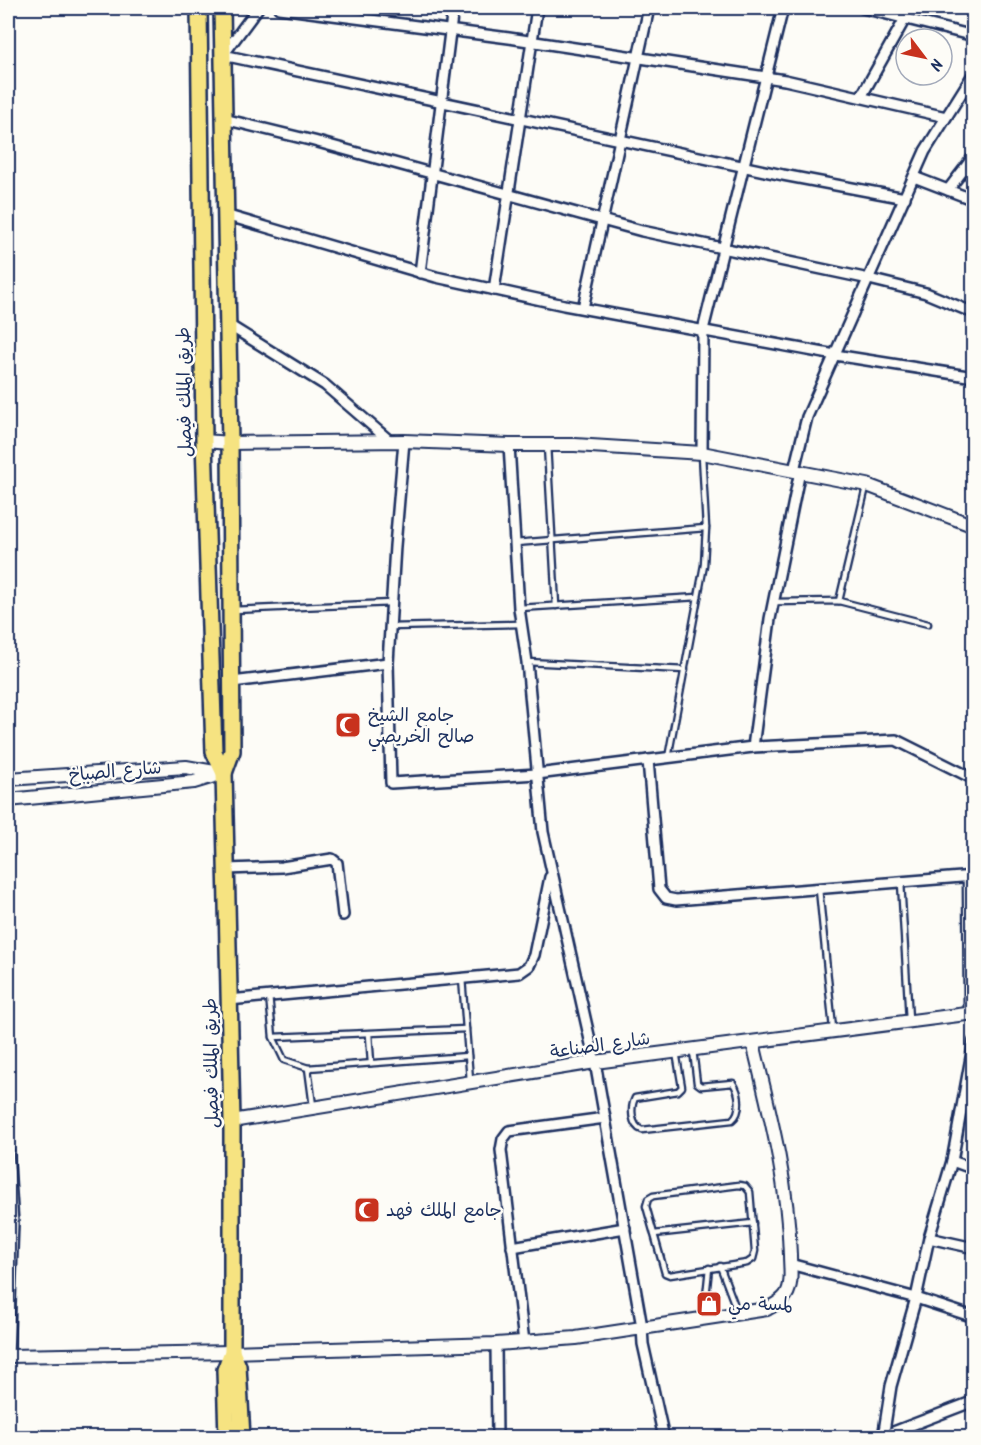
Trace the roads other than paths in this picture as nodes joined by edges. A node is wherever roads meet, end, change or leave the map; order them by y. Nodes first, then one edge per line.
1 (199, 8) edge
2 (222, 8) edge
3 (258, 8) edge
4 (279, 8) edge
5 (453, 8) edge
6 (537, 8) edge
7 (649, 8) edge
8 (783, 8) edge
9 (863, 8) edge
10 (911, 8) edge
11 (905, 18) junction
12 (449, 30) junction
13 (974, 36) edge
14 (532, 41) junction
15 (223, 55) junction
16 (638, 57) junction
17 (974, 73) edge
18 (766, 77) junction
19 (861, 97) junction
20 (441, 102) junction
21 (946, 117) junction
22 (520, 118) junction
23 (224, 119) junction
24 (620, 139) junction
25 (974, 156) edge
26 (745, 166) junction
27 (432, 173) junction
28 (914, 177) junction
29 (948, 190) junction
30 (508, 194) junction
31 (905, 198) junction
32 (974, 200) edge
33 (225, 214) junction
34 (602, 220) junction
35 (724, 248) junction
36 (420, 273) junction
37 (869, 279) junction
38 (494, 290) junction
39 (583, 308) junction
40 (974, 313) edge
41 (227, 324) junction
42 (703, 330) junction
43 (835, 355) junction
44 (974, 377) edge
45 (204, 441) junction
46 (404, 441) junction
47 (391, 442) junction
48 (230, 443) junction
49 (547, 445) junction
50 (509, 446) junction
51 (702, 453) junction
52 (797, 470) junction
53 (867, 485) junction
54 (974, 526) edge
55 (706, 528) junction
56 (554, 540) junction
57 (515, 543) junction
58 (698, 597) junction
59 (839, 601) junction
60 (773, 602) junction
61 (392, 603) junction
62 (556, 606) junction
63 (519, 608) junction
64 (231, 610) junction
65 (521, 624) junction
66 (928, 624) dead end
67 (390, 627) junction
68 (527, 662) junction
69 (388, 663) junction
70 (685, 670) junction
71 (232, 682) junction
72 (753, 747) junction
73 (668, 758) junction
74 (648, 760) junction
75 (224, 773) junction
76 (537, 774) junction
77 (8, 779) edge
78 (974, 780) edge
79 (8, 800) edge
80 (226, 869) junction
81 (551, 871) junction
82 (970, 877) edge
83 (901, 882) junction
84 (819, 889) junction
85 (343, 915) dead end
86 (462, 978) junction
87 (269, 996) junction
88 (229, 1000) junction
89 (970, 1013) edge
90 (909, 1022) junction
91 (466, 1029) junction
92 (833, 1032) junction
93 (369, 1034) junction
94 (273, 1037) junction
95 (974, 1041) edge
96 (753, 1043) junction
97 (693, 1050) junction
98 (676, 1052) junction
99 (468, 1056) junction
100 (595, 1062) junction
101 (371, 1063) junction
102 (308, 1068) junction
103 (470, 1083) junction
104 (963, 1106) junction
105 (974, 1106) edge
106 (314, 1108) junction
107 (605, 1119) junction
108 (232, 1121) junction
109 (8, 1150) edge
110 (952, 1161) junction
111 (974, 1169) edge
112 (753, 1223) junction
113 (625, 1228) junction
114 (654, 1234) junction
115 (929, 1238) junction
116 (512, 1247) junction
117 (974, 1248) edge
118 (790, 1264) junction
119 (720, 1266) junction
120 (709, 1268) junction
121 (916, 1298) junction
122 (738, 1314) junction
123 (974, 1317) edge
124 (703, 1319) junction
125 (642, 1327) junction
126 (524, 1342) junction
127 (496, 1344) junction
128 (232, 1352) junction
129 (8, 1356) edge
130 (974, 1401) edge
131 (227, 1437) edge
132 (242, 1437) edge
133 (497, 1437) edge
134 (664, 1437) edge
135 (883, 1437) edge

1 - 45 main road, طريق الملك فيصل
2 - 15 main road, طريق الملك فيصل
3 - 15 street
4 - 12 street
5 - 12 street
6 - 14 street
7 - 16 street
8 - 18 street
9 - 11 street
10 - 11 street
11 - 13 street
11 - 19 street
12 - 14 street
12 - 20 street
14 - 16 street
14 - 22 street
15 - 20 street
15 - 23 main road, طريق الملك فيصل
16 - 18 street
16 - 24 street
17 - 21 street
18 - 19 street
18 - 26 street
19 - 21 street
20 - 22 street
20 - 27 street
21 - 28 street
22 - 24 street
22 - 30 street
23 - 27 street
23 - 33 main road, طريق الملك فيصل
24 - 26 street
24 - 34 street
25 - 29 street
26 - 31 street
26 - 35 street
27 - 30 street
27 - 36 street
28 - 29 street
28 - 31 street
29 - 32 street
30 - 34 street
30 - 38 street
31 - 37 street
33 - 36 street
33 - 41 main road, طريق الملك فيصل
34 - 35 street
34 - 39 street
35 - 37 street
35 - 42 street
36 - 38 street
37 - 40 street
37 - 43 street
38 - 39 street
39 - 42 street
41 - 47 street
41 - 48 main road, طريق الملك فيصل
42 - 43 street
42 - 51 street
43 - 44 street
43 - 52 street
45 - 48 street
45 - 75 main road, طريق الملك فيصل
46 - 47 street
46 - 50 street
46 - 61 street
47 - 48 street
48 - 64 main road, طريق الملك فيصل
49 - 50 street
49 - 51 street
49 - 56 lane
50 - 57 street
51 - 52 street
51 - 55 lane
52 - 53 street
52 - 60 street
53 - 54 street
53 - 59 lane
55 - 56 lane
55 - 58 lane
56 - 57 lane
56 - 62 lane
57 - 63 street
58 - 62 lane
58 - 70 lane
59 - 60 lane
59 - 66 lane
60 - 72 street
61 - 64 lane
61 - 67 street
62 - 63 lane
63 - 65 street
64 - 71 main road, طريق الملك فيصل
65 - 67 lane
65 - 68 street
67 - 69 street
68 - 70 lane
68 - 76 street
69 - 71 street
69 - 76 street
70 - 73 lane
71 - 75 main road, طريق الملك فيصل
72 - 73 street
72 - 78 street
73 - 74 street
74 - 76 street
74 - 84 street
75 - 77 street
75 - 79 street, شارع الصباخ
75 - 80 main road, طريق الملك فيصل
76 - 81 street
80 - 85 street
80 - 88 main road, طريق الملك فيصل
81 - 86 street
81 - 100 street
82 - 83 street
82 - 89 lane
83 - 84 street
83 - 90 lane
84 - 92 lane
86 - 87 street
86 - 91 lane
87 - 88 street
87 - 94 lane
88 - 108 main road, طريق الملك فيصل
89 - 90 street, شارع الصناعة
90 - 92 street, شارع الصناعة
91 - 93 lane
91 - 99 lane
92 - 96 street, شارع الصناعة
93 - 94 lane
93 - 101 lane
94 - 102 lane
95 - 104 street
96 - 97 street, شارع الصناعة
96 - 118 street
97 - 98 street, شارع الصناعة
97 - 98 lane
98 - 100 street, شارع الصناعة
99 - 101 lane
99 - 103 lane
100 - 103 street, شارع الصناعة
100 - 107 street
101 - 102 lane
102 - 106 lane
103 - 106 street, شارع الصناعة
104 - 105 street
104 - 110 street
106 - 108 street, شارع الصناعة
107 - 113 street
107 - 116 street
108 - 128 main road, طريق الملك فيصل
109 - 129 street
110 - 111 street
110 - 115 street
112 - 114 lane
112 - 114 lane
112 - 119 lane
113 - 116 street
113 - 125 street
114 - 120 lane
115 - 117 street
115 - 121 street
116 - 126 street
118 - 121 street
118 - 122 street
119 - 120 lane
119 - 122 lane
120 - 124 lane
121 - 123 street
121 - 135 street
122 - 124 street
124 - 125 street
125 - 126 street
125 - 134 street
126 - 127 street
127 - 128 street
127 - 133 street
128 - 129 street
128 - 131 main road, طريق الملك فيصل
128 - 132 main road, طريق الملك فيصل
130 - 135 street

